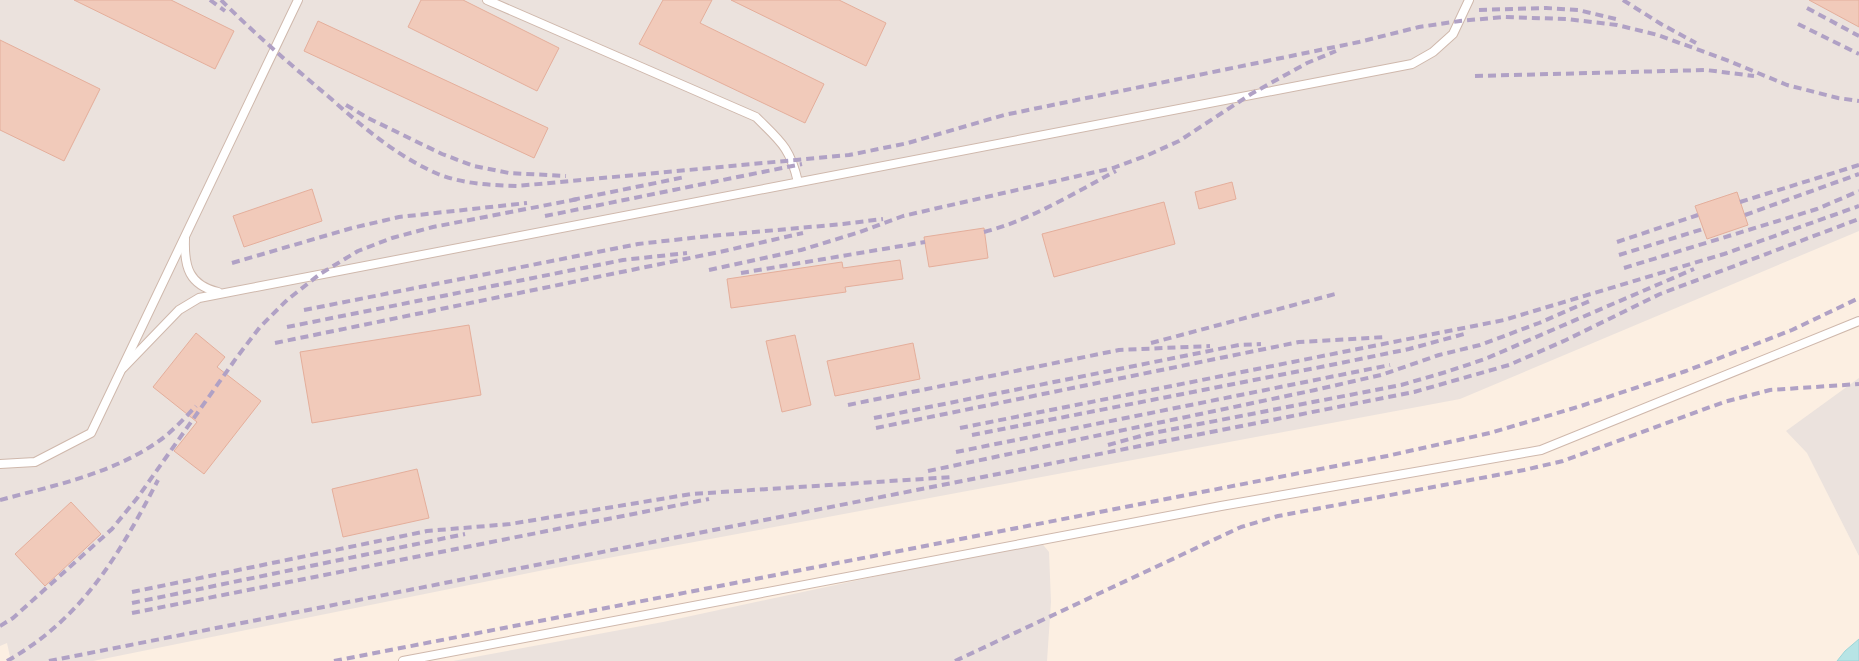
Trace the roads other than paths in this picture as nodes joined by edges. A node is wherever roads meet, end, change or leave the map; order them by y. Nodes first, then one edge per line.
1 (298, 0) edge
2 (487, 0) edge
3 (1469, 0) edge
4 (798, 182) junction
5 (185, 236) junction
6 (220, 293) junction
7 (1859, 321) edge
8 (123, 368) junction
9 (0, 464) edge
10 (403, 661) edge

1 - 5 lane
2 - 4 lane
3 - 4 lane
4 - 6 lane
5 - 6 lane
5 - 8 lane
6 - 8 lane
7 - 10 lane
8 - 9 lane

